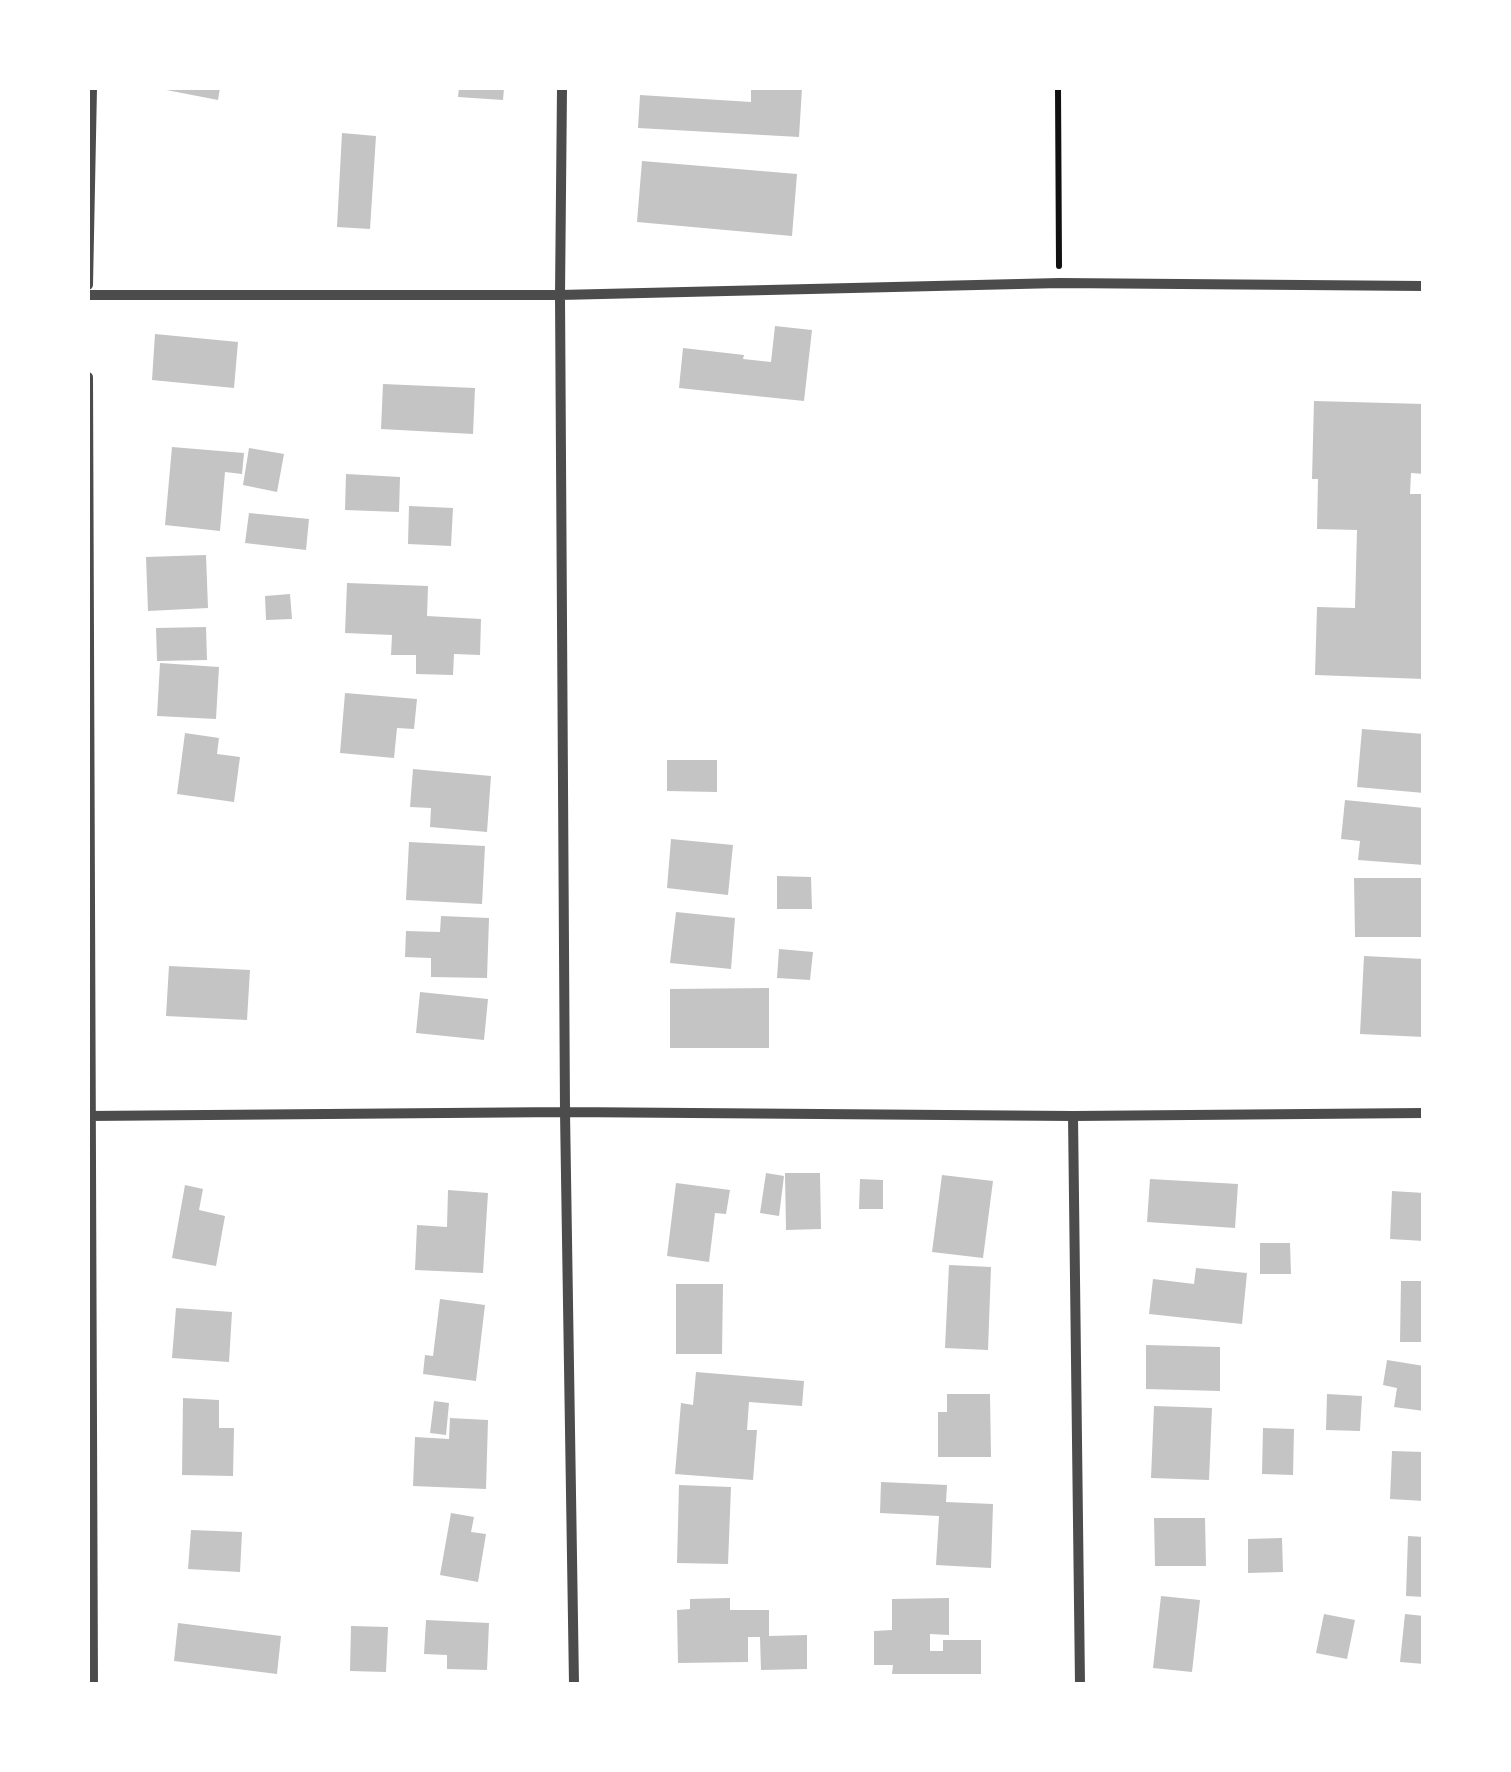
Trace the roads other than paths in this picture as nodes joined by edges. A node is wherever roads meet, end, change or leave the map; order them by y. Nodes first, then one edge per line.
1 (92, 88) edge
2 (562, 88) edge
3 (88, 285) edge
4 (1424, 286) edge
5 (560, 295) junction
6 (88, 296) edge
7 (88, 377) edge
8 (565, 1112) junction
9 (1424, 1113) edge
10 (88, 1116) edge
11 (1072, 1116) junction
12 (92, 1684) edge
13 (574, 1684) edge
14 (1080, 1684) edge

1 - 3 street
2 - 5 street
4 - 5 street
5 - 6 street
5 - 8 street
7 - 10 street
8 - 10 street
8 - 11 street
8 - 13 street
9 - 11 street
10 - 12 street
11 - 14 street

